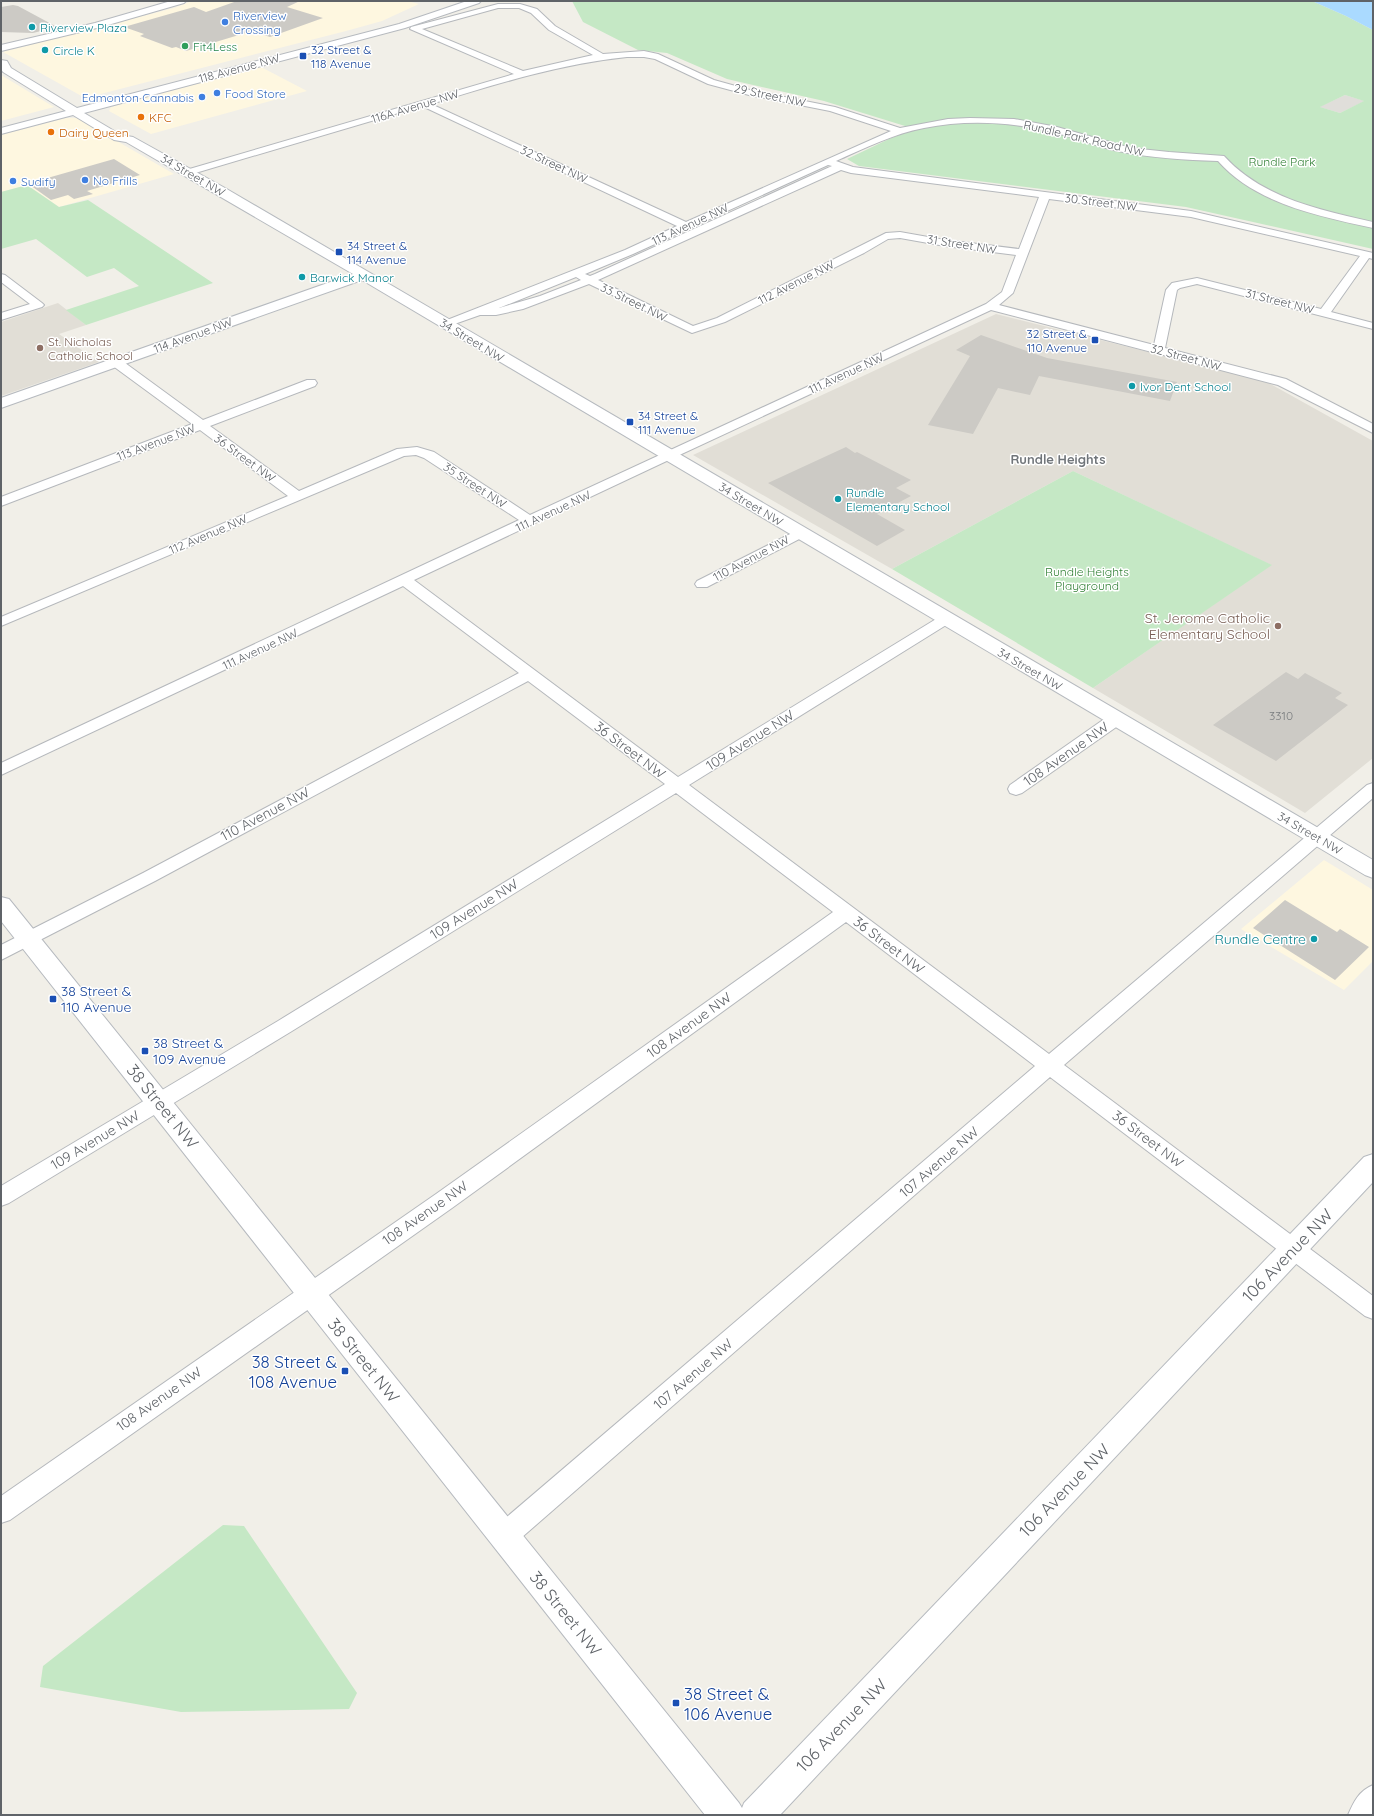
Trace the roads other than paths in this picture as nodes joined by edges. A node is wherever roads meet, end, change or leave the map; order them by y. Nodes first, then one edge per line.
1 (182, 1) edge
2 (476, 1) edge
3 (480, 1) edge
4 (422, 9) dead end
5 (1, 48) edge
6 (644, 54) joint
7 (602, 57) junction
8 (2, 62) edge
9 (522, 74) junction
10 (423, 103) junction
11 (78, 108) junction
12 (1, 125) edge
13 (898, 130) junction
14 (1, 131) edge
15 (826, 161) junction
16 (839, 167) junction
17 (188, 172) junction
18 (1046, 195) junction
19 (1373, 225) edge
20 (685, 226) junction
21 (900, 235) joint
22 (1023, 253) junction
23 (1370, 255) edge
24 (577, 274) junction
25 (363, 275) junction
26 (1, 277) edge
27 (588, 280) junction
28 (990, 306) junction
29 (479, 312) junction
30 (1324, 313) junction
31 (1, 317) edge
32 (446, 324) junction
33 (1373, 326) edge
34 (692, 330) joint
35 (1159, 350) junction
36 (117, 363) junction
37 (311, 384) dead end
38 (1, 403) edge
39 (200, 425) junction
40 (1373, 429) edge
41 (417, 451) joint
42 (668, 455) junction
43 (297, 496) junction
44 (1, 502) edge
45 (530, 521) junction
46 (800, 533) junction
47 (405, 580) junction
48 (702, 584) dead end
49 (946, 619) junction
50 (1, 622) edge
51 (529, 674) junction
52 (1116, 719) junction
53 (1, 770) edge
54 (677, 785) junction
55 (1016, 789) dead end
56 (1373, 789) edge
57 (1317, 837) junction
58 (1373, 870) edge
59 (1, 905) edge
60 (846, 912) junction
61 (28, 938) junction
62 (1, 953) edge
63 (1050, 1066) junction
64 (159, 1101) junction
65 (1373, 1165) edge
66 (1, 1196) edge
67 (1293, 1249) junction
68 (310, 1293) junction
69 (1373, 1309) edge
70 (1, 1511) edge
71 (504, 1536) junction
72 (1373, 1799) edge
73 (727, 1815) edge
74 (756, 1815) edge
75 (1362, 1815) edge

1 - 5 street
2 - 3 street, 118 Avenue NW
2 - 11 street, 118 Avenue NW
4 - 11 street, 118 Avenue NW
6 - 7 street, 116A Avenue NW
6 - 13 street, 29 Street NW
7 - 9 street, 116A Avenue NW
7 - 9 street
8 - 11 street, 34 Street NW
9 - 10 street, 116A Avenue NW
10 - 17 street, 116A Avenue NW
10 - 20 street, 32 Street NW
11 - 12 street, 118 Avenue NW
11 - 14 street, 118 Avenue NW
11 - 17 street, 34 Street NW
13 - 15 street, 113 Avenue NW
13 - 19 street, Rundle Park Road NW
15 - 16 street, 30 Street NW
15 - 20 street, 113 Avenue NW
16 - 18 street, 30 Street NW
16 - 27 street, 113 Avenue NW
17 - 25 street, 34 Street NW
18 - 22 street, 111 Avenue NW
18 - 23 street, 30 Street NW
20 - 24 street, 113 Avenue NW
21 - 22 street, 31 Street NW
21 - 34 street, 112 Avenue NW
22 - 28 street, 111 Avenue NW
23 - 30 street
24 - 27 street, 33 Street NW
24 - 29 street, 113 Avenue NW
25 - 32 street, 34 Street NW
25 - 36 street, 114 Avenue NW
26 - 31 street
27 - 29 street, 113 Avenue NW
27 - 34 street, 33 Street NW
28 - 35 street, 32 Street NW
28 - 42 street, 111 Avenue NW
29 - 32 street, 113 Avenue NW
30 - 33 street, 31 Street NW
30 - 35 street, 31 Street NW
32 - 42 street, 34 Street NW
35 - 40 street, 32 Street NW
36 - 38 street, 114 Avenue NW
36 - 39 street, 36 Street NW
37 - 39 street, 113 Avenue NW
39 - 43 street, 36 Street NW
39 - 44 street, 113 Avenue NW
41 - 43 street, 112 Avenue NW
41 - 45 street, 35 Street NW
42 - 45 street, 111 Avenue NW
42 - 46 street, 34 Street NW
43 - 50 street, 112 Avenue NW
45 - 47 street, 111 Avenue NW
46 - 48 street, 110 Avenue NW
46 - 49 street, 34 Street NW
47 - 51 street, 36 Street NW
47 - 53 street, 111 Avenue NW
49 - 52 street, 34 Street NW
49 - 54 street, 109 Avenue NW
51 - 54 street, 36 Street NW
51 - 61 street, 110 Avenue NW
52 - 55 street, 108 Avenue NW
52 - 57 street, 34 Street NW
54 - 60 street, 36 Street NW
54 - 64 street, 109 Avenue NW
56 - 57 street, 107 Avenue NW
57 - 58 street, 34 Street NW
57 - 63 street, 107 Avenue NW
59 - 61 street, 38 Street NW
60 - 63 street, 36 Street NW
60 - 68 street, 108 Avenue NW
61 - 62 street, 110 Avenue NW
61 - 64 street, 38 Street NW
63 - 67 street, 36 Street NW
63 - 71 street, 107 Avenue NW
64 - 66 street, 109 Avenue NW
64 - 68 street, 38 Street NW
65 - 67 street, 106 Avenue NW
67 - 69 street, 36 Street NW
67 - 74 street, 106 Avenue NW
68 - 70 street, 108 Avenue NW
68 - 71 street, 38 Street NW
71 - 73 street, 38 Street NW
72 - 75 street

